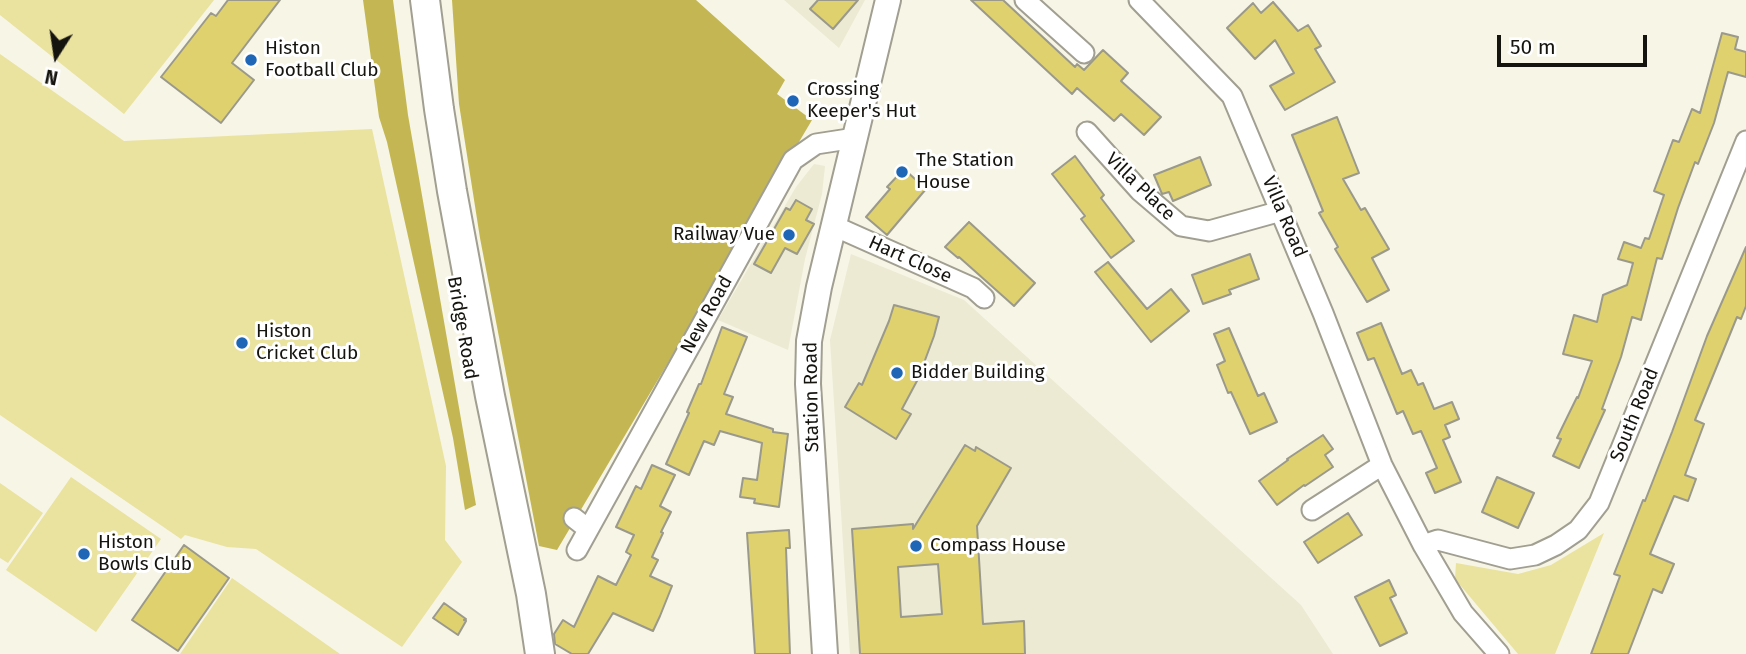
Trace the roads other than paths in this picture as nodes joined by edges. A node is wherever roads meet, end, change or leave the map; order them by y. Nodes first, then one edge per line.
1 (409, 0) edge
2 (425, 0) edge
3 (888, 0) edge
4 (1024, 0) edge
5 (1139, 0) edge
6 (1084, 53) dead end
7 (1087, 132) dead end
8 (855, 138) junction
9 (1746, 141) edge
10 (1282, 211) junction
11 (834, 226) junction
12 (984, 298) dead end
13 (1382, 465) junction
14 (1312, 510) dead end
15 (1423, 545) junction
16 (577, 550) dead end
17 (535, 652) edge
18 (825, 654) edge
19 (1499, 654) edge

1 - 17 main road, Bridge Road
2 - 17 main road, Bridge Road
3 - 8 street, Station Road
4 - 6 street
5 - 10 street, Villa Road
7 - 10 street, Villa Place
8 - 11 street, Station Road
8 - 16 street, New Road
9 - 15 street, South Road
10 - 13 street, Villa Road
11 - 12 street, Hart Close
11 - 18 street, Station Road
13 - 14 street
13 - 15 street, Villa Road
15 - 19 street, Villa Road

